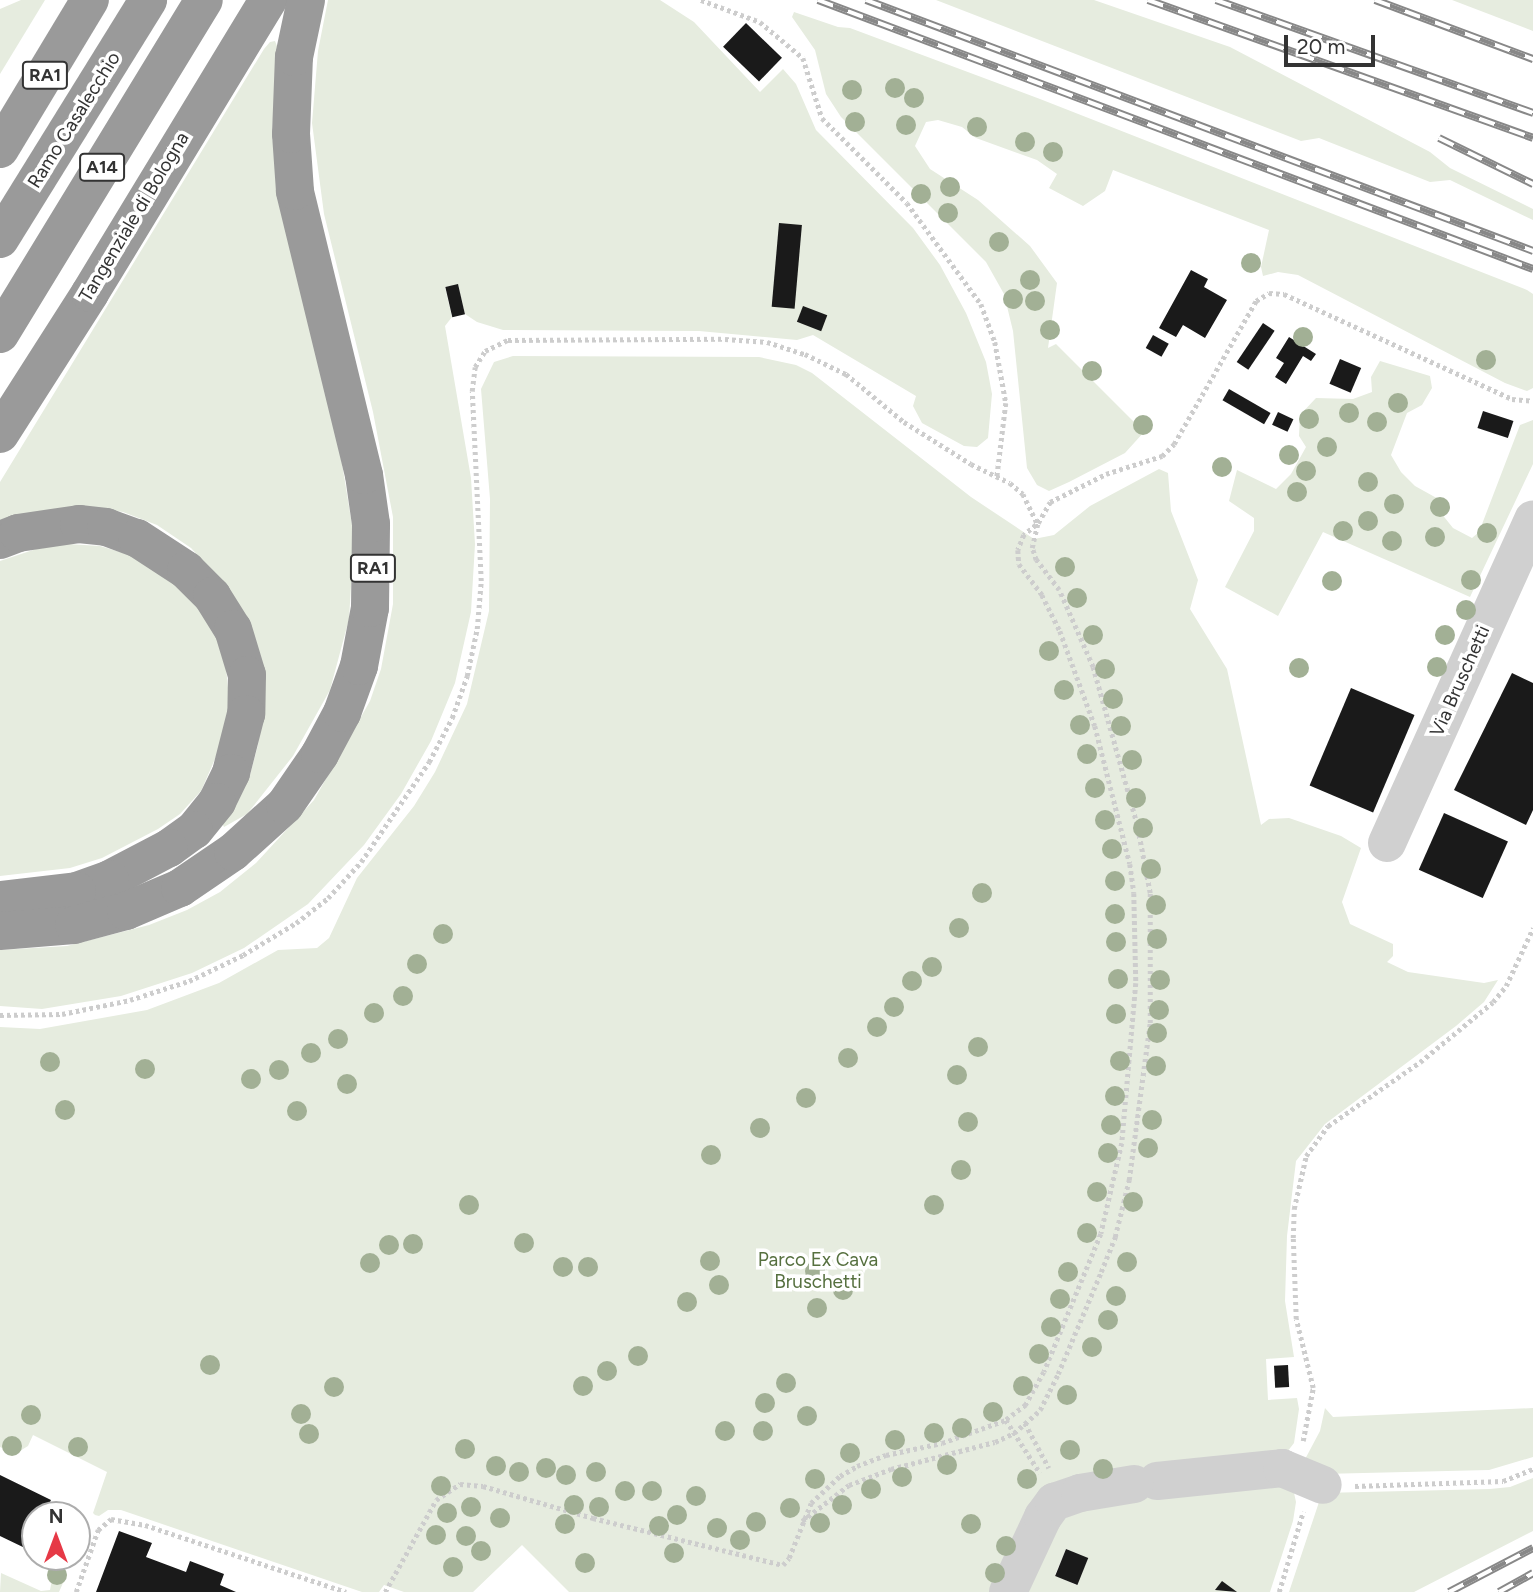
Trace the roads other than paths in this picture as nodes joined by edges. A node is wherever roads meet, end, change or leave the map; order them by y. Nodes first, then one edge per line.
1 (90, 0) edge
2 (148, 0) edge
3 (204, 0) edge
4 (268, 0) edge
5 (306, 0) edge
6 (0, 149) edge
7 (0, 240) edge
8 (0, 334) edge
9 (0, 434) edge
10 (1533, 519) edge
11 (0, 540) edge
12 (1387, 843) dead end
13 (0, 900) edge
14 (0, 931) edge
15 (1305, 1477) road end
16 (1008, 1592) edge

1 - 6 highway, RA1
2 - 7 highway, Ramo Casalecchio / A14
3 - 8 highway, A14
4 - 9 highway, Tangenziale di Bologna
5 - 14 highway, RA1
10 - 12 lane, Via Bruschetti
11 - 13 highway
15 - 16 lane

